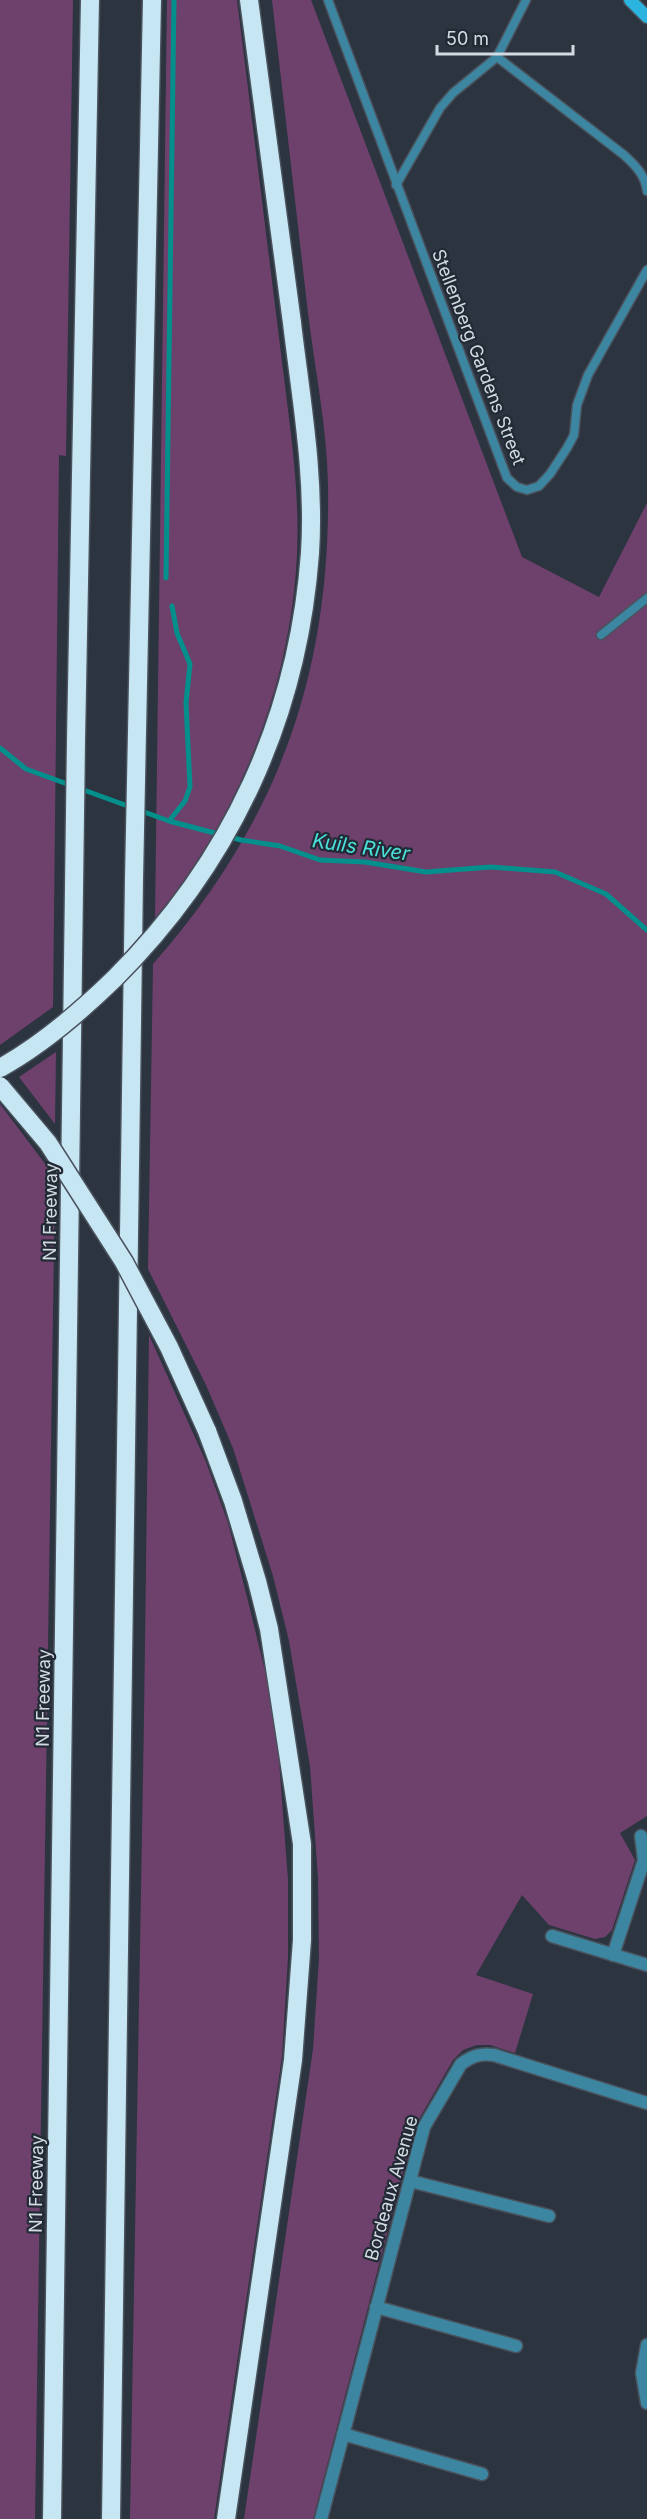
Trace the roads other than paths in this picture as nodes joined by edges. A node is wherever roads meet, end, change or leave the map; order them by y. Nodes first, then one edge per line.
1 (90, 0) edge
2 (152, 0) edge
3 (249, 0) edge
4 (328, 0) edge
5 (526, 0) edge
6 (630, 0) edge
7 (647, 17) edge
8 (497, 57) junction
9 (396, 185) junction
10 (647, 191) edge
11 (647, 270) edge
12 (647, 598) edge
13 (602, 635) dead end
14 (0, 1068) edge
15 (0, 1086) edge
16 (641, 1836) dead end
17 (552, 1936) dead end
18 (614, 1955) junction
19 (647, 1965) edge
20 (647, 2103) edge
21 (410, 2181) junction
22 (549, 2216) dead end
23 (376, 2307) junction
24 (647, 2345) edge
25 (516, 2346) dead end
26 (647, 2403) edge
27 (343, 2434) junction
28 (482, 2474) dead end
29 (52, 2519) edge
30 (111, 2519) edge
31 (226, 2519) edge
32 (321, 2519) edge

1 - 29 highway, N1 Freeway
2 - 30 highway
3 - 14 highway, bridge
4 - 9 lane, Stellenberg Gardens Street
5 - 8 lane
6 - 7 main road
8 - 9 lane
8 - 10 lane
9 - 11 lane, Stellenberg Gardens Street
12 - 13 lane
15 - 31 highway, bridge
16 - 18 street
17 - 18 street
18 - 19 street
20 - 21 street, Bordeaux Avenue
21 - 22 street
21 - 23 street, Bordeaux Avenue
23 - 25 street
23 - 27 street, Bordeaux Avenue
24 - 26 street
27 - 28 street
27 - 32 street, Bordeaux Avenue

